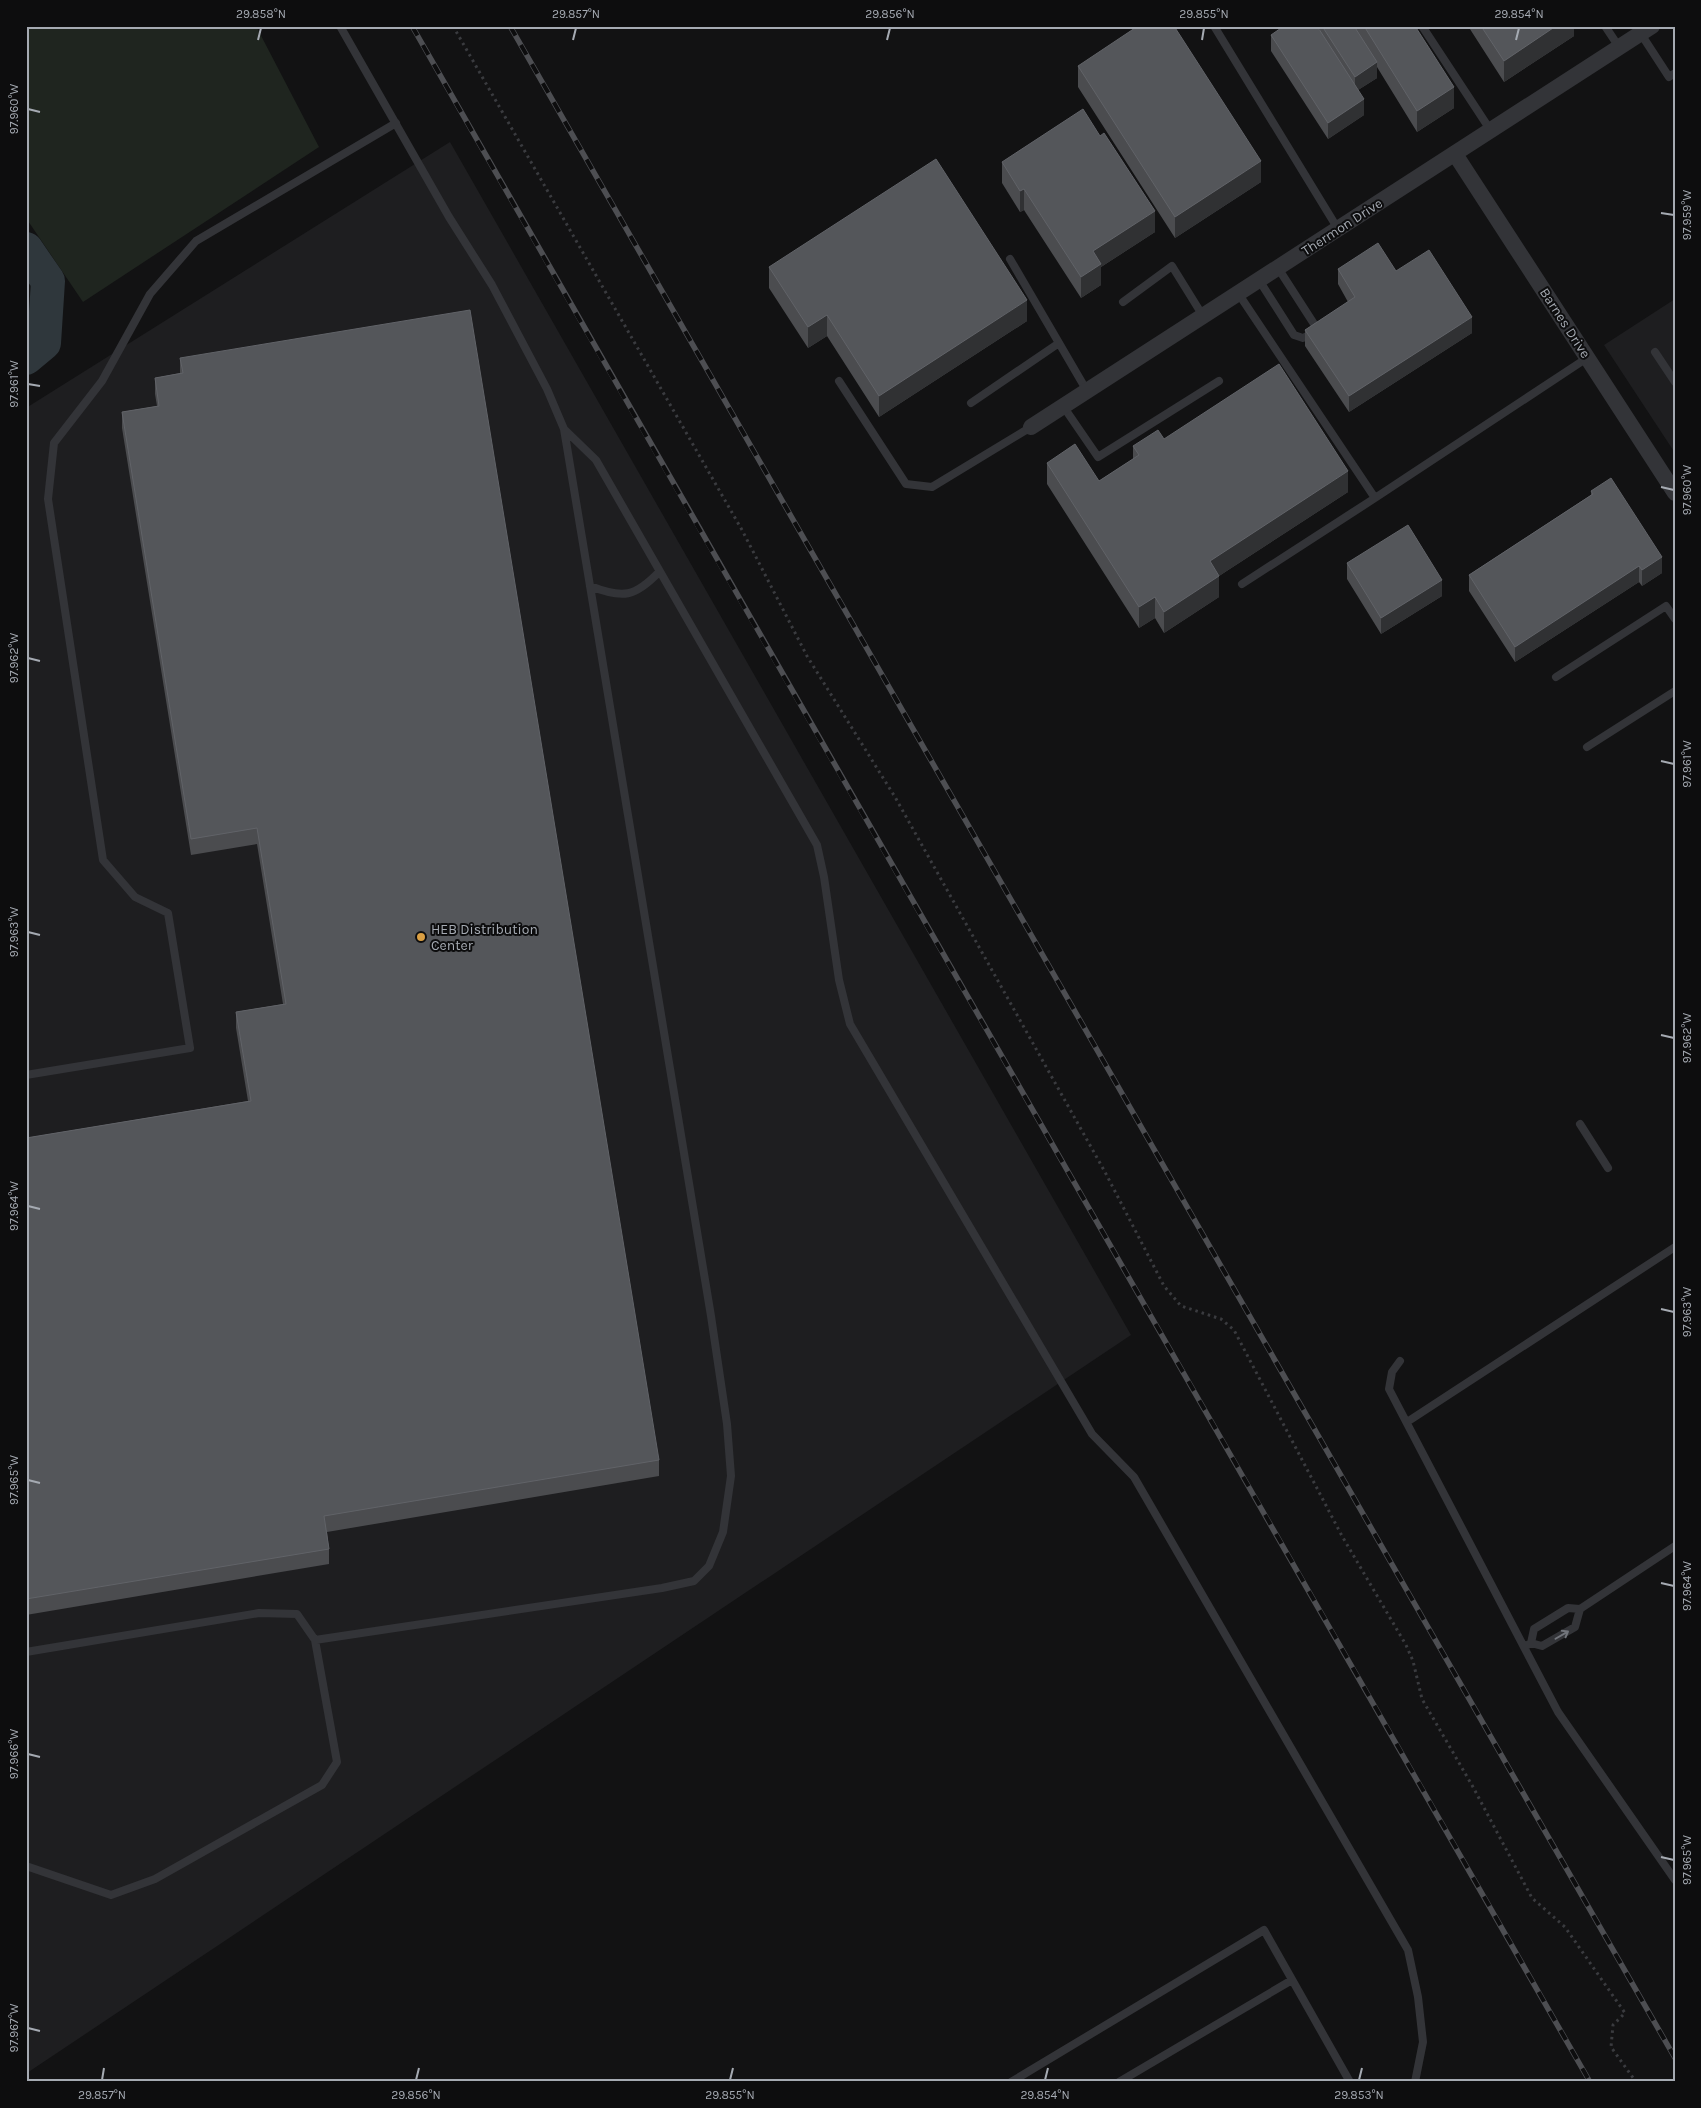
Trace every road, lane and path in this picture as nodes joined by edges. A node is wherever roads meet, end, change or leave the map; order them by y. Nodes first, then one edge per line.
1 (340, 26) edge
2 (453, 26) edge
3 (1214, 26) edge
4 (1422, 26) edge
5 (1605, 26) edge
6 (1646, 30) edge
7 (1619, 47) junction
8 (1675, 73) edge
9 (396, 124) junction
10 (1492, 131) junction
11 (1455, 154) junction
12 (1338, 229) junction
13 (1010, 259) dead end
14 (1278, 268) junction
15 (1259, 280) junction
16 (1238, 293) junction
17 (1123, 302) dead end
18 (1203, 316) junction
19 (1059, 343) junction
20 (1655, 352) dead end
21 (1588, 358) junction
22 (838, 381) dead end
23 (1219, 381) dead end
24 (1675, 382) edge
25 (1087, 391) junction
26 (971, 403) dead end
27 (1063, 406) junction
28 (1031, 427) joint
29 (564, 429) junction
30 (1675, 493) edge
31 (1375, 498) junction
32 (659, 572) junction
33 (1242, 584) dead end
34 (590, 586) junction
35 (1675, 619) edge
36 (1556, 677) dead end
37 (1675, 691) edge
38 (1587, 747) dead end
39 (26, 1075) edge
40 (1580, 1124) dead end
41 (1608, 1168) dead end
42 (1675, 1247) edge
43 (1400, 1361) dead end
44 (1407, 1422) junction
45 (1675, 1546) edge
46 (1580, 1609) junction
47 (315, 1640) junction
48 (1528, 1645) junction
49 (26, 1652) edge
50 (26, 1866) edge
51 (1671, 1869) edge
52 (1675, 1880) edge
53 (1292, 1980) junction
54 (1011, 2082) edge
55 (1119, 2082) edge
56 (1350, 2082) edge
57 (1415, 2082) edge
58 (1636, 2082) edge

1 - 9 lane
2 - 58 path
3 - 12 lane
4 - 10 lane
5 - 7 lane
6 - 7 street, Thermon Drive
6 - 8 lane
7 - 10 street, Thermon Drive
9 - 29 lane
9 - 39 lane
10 - 11 street, Thermon Drive
11 - 12 street, Thermon Drive
11 - 21 street, Barnes Drive
12 - 14 street, Thermon Drive
13 - 19 lane
14 - 15 street, Thermon Drive
14 - 15 lane
15 - 16 street, Thermon Drive
16 - 18 street, Thermon Drive
16 - 31 lane
17 - 18 lane
18 - 25 street, Thermon Drive
19 - 25 lane
19 - 26 lane
20 - 24 lane
21 - 30 street, Barnes Drive
21 - 31 lane
22 - 28 lane
23 - 27 lane
25 - 27 street, Thermon Drive
27 - 28 street, Thermon Drive
29 - 32 lane
29 - 34 lane
31 - 33 lane
32 - 34 lane
32 - 57 lane
34 - 47 lane
35 - 36 lane
37 - 38 lane
40 - 41 lane
42 - 44 lane
43 - 44 lane
44 - 48 lane
45 - 46 lane
46 - 48 lane
48 -> 46 lane
47 - 49 lane
47 - 50 lane
48 - 51 lane
51 - 52 lane
53 - 54 lane
53 - 55 lane
53 - 56 lane

